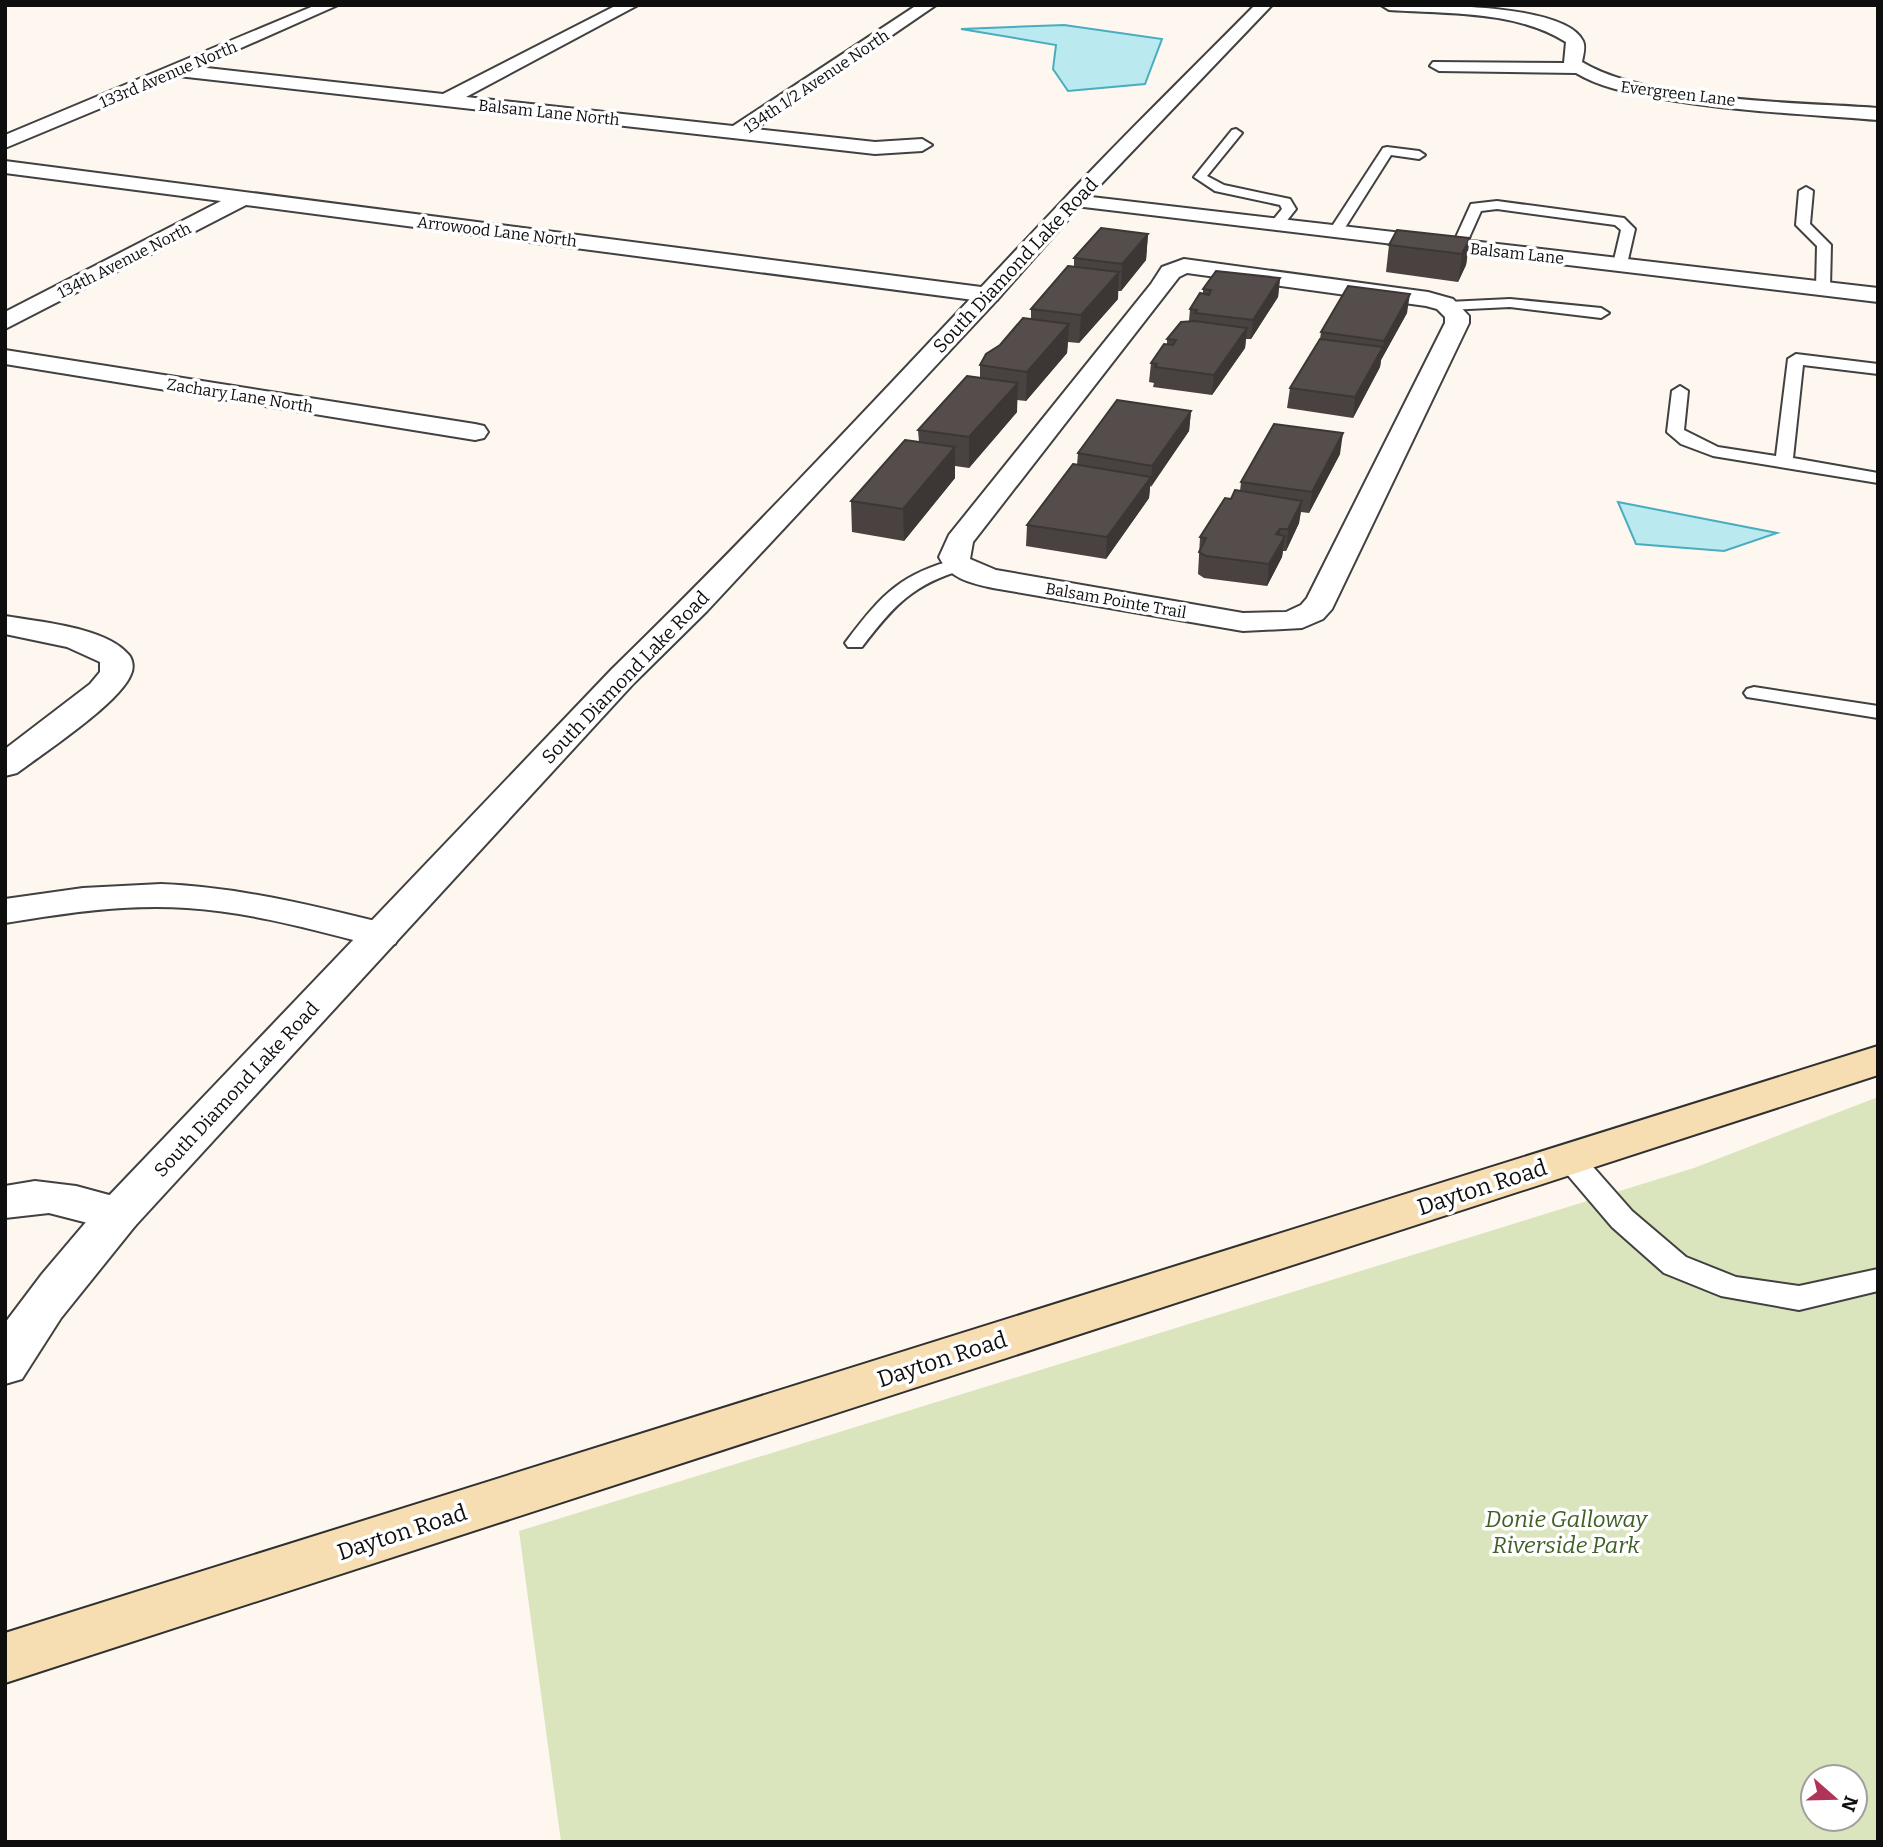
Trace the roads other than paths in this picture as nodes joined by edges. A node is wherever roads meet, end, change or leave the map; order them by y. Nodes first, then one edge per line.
1 (330, 5) edge
2 (630, 5) edge
3 (929, 5) edge
4 (1264, 5) edge
5 (1389, 5) edge
6 (1439, 66) dead end
7 (1577, 68) junction
8 (176, 70) junction
9 (446, 100) junction
10 (1878, 114) edge
11 (738, 132) junction
12 (1236, 133) dead end
13 (5, 142) edge
14 (922, 145) dead end
15 (1419, 155) dead end
16 (5, 167) edge
17 (1807, 191) dead end
18 (243, 198) junction
19 (1074, 201) junction
20 (1276, 225) junction
21 (1330, 231) junction
22 (1364, 234) junction
23 (1459, 246) junction
24 (1304, 264) junction
25 (1620, 264) junction
26 (1345, 269) junction
27 (1823, 288) junction
28 (989, 295) junction
29 (1878, 295) edge
30 (1448, 306) junction
31 (1601, 313) dead end
32 (5, 322) edge
33 (5, 357) edge
34 (1878, 369) edge
35 (1680, 391) dead end
36 (475, 432) dead end
37 (1784, 463) junction
38 (1878, 478) edge
39 (958, 565) junction
40 (5, 625) edge
41 (855, 643) dead end
42 (1754, 693) dead end
43 (1878, 712) edge
44 (5, 766) edge
45 (5, 911) edge
46 (381, 935) junction
47 (1878, 1060) edge
48 (1570, 1158) junction
49 (5, 1202) edge
50 (119, 1214) junction
51 (1878, 1280) edge
52 (5, 1365) edge
53 (5, 1658) edge

1 - 8 street, 133rd Avenue North
2 - 9 street
3 - 11 street, 134th 1/2 Avenue North
4 - 19 street, South Diamond Lake Road
5 - 7 street
6 - 7 street
7 - 10 street, Evergreen Lane
8 - 9 street, Balsam Lane North
8 - 13 street, 133rd Avenue North
9 - 11 street, Balsam Lane North
11 - 14 street, Balsam Lane North
12 - 20 lane
15 - 21 lane
16 - 18 street, Arrowood Lane North
17 - 27 lane
18 - 28 street, Arrowood Lane North
18 - 32 street, 134th Avenue North
19 - 20 street, Balsam Lane
19 - 28 street, South Diamond Lake Road
20 - 21 street, Balsam Lane
21 - 22 street, Balsam Lane
21 - 24 street
22 - 23 street, Balsam Lane
22 - 26 street
23 - 25 street, Balsam Lane
23 - 25 lane
24 - 26 street
24 - 39 street
25 - 27 street, Balsam Lane
26 - 30 street
27 - 29 street, Balsam Lane
28 - 46 street, South Diamond Lake Road
30 - 31 lane
30 - 39 street, Balsam Pointe Trail
33 - 36 street, Zachary Lane North
34 - 37 lane
35 - 37 lane
37 - 38 lane
39 - 41 lane
40 - 44 street
42 - 43 lane
45 - 46 street
46 - 50 street, South Diamond Lake Road
47 - 48 main road, Dayton Road
48 - 51 lane
48 - 53 main road, Dayton Road
49 - 50 street
50 - 52 street, South Diamond Lake Road

